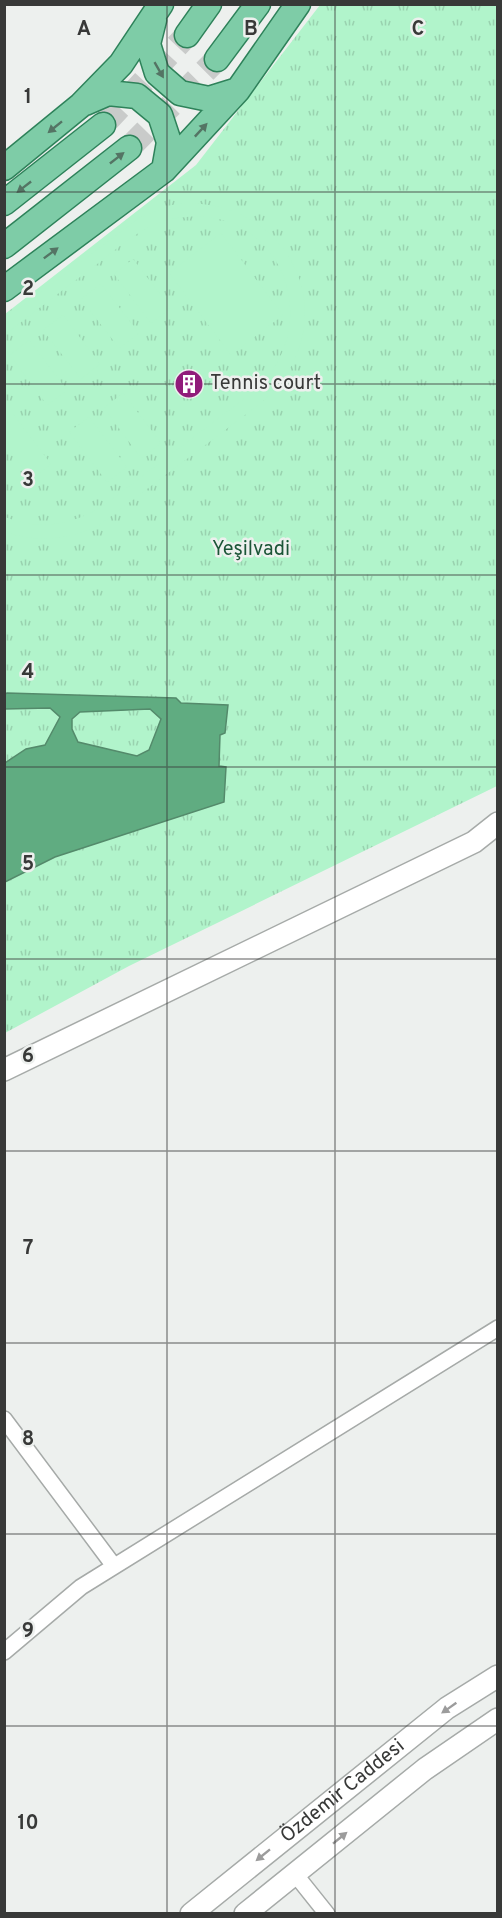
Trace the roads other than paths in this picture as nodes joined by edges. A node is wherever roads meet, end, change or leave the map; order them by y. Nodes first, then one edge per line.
1 (209, 4) edge
2 (258, 4) edge
3 (298, 4) edge
4 (158, 9) edge
5 (187, 35) tunnel mouth
6 (217, 59) tunnel mouth
7 (238, 90) junction
8 (81, 105) junction
9 (103, 125) tunnel mouth
10 (129, 148) tunnel mouth
11 (4, 168) edge
12 (164, 170) junction
13 (4, 203) edge
14 (4, 246) edge
15 (4, 289) edge
16 (498, 823) edge
17 (4, 1070) edge
18 (498, 1328) edge
19 (4, 1419) edge
20 (114, 1566) junction
21 (4, 1652) edge
22 (498, 1676) edge
23 (498, 1719) edge
24 (295, 1874) junction
25 (191, 1914) edge
26 (245, 1914) edge
27 (327, 1914) edge

1 - 5 main road
2 - 6 main road
3 - 7 main road
4 -> 7 main road
4 - 8 main road
12 -> 7 main road
8 -> 11 main road
8 - 12 main road
9 -> 13 main road
14 -> 10 main road
15 -> 12 main road
16 - 17 main road
18 - 20 street
19 - 20 street
20 - 21 street
22 -> 25 main road, Özdemir Caddesi
24 -> 23 main road, Özdemir Caddesi
24 - 26 main road, Özdemir Caddesi
24 - 27 street

